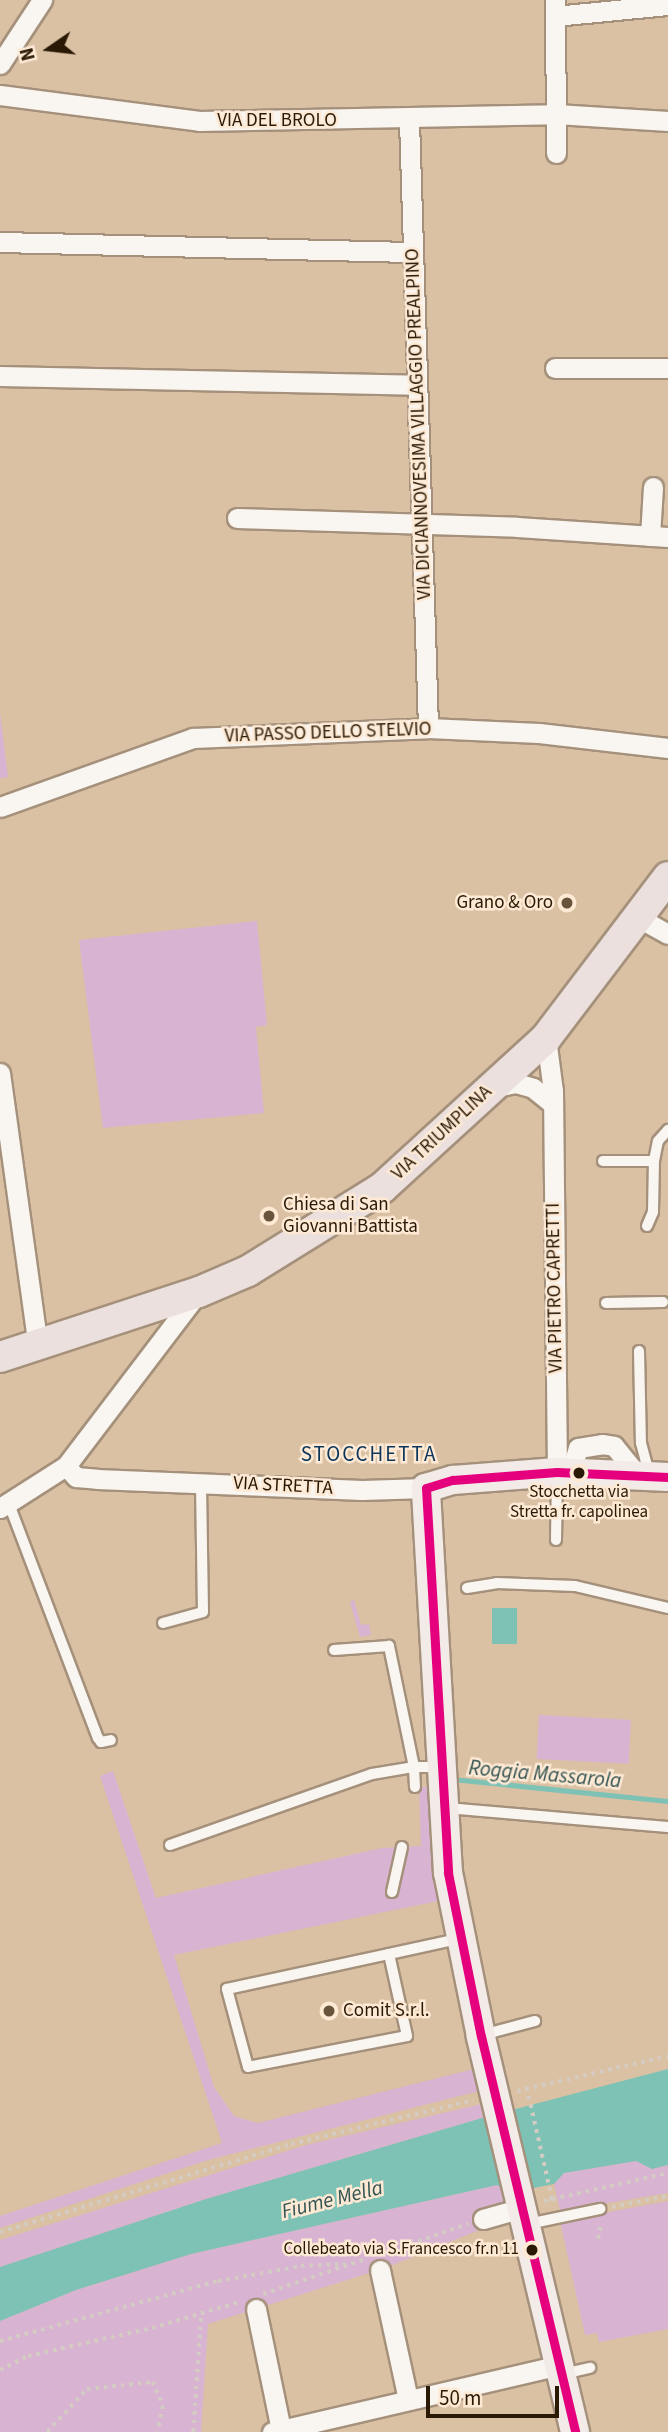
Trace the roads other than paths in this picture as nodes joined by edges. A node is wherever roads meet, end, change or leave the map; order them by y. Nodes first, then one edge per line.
1 (42, 0) edge
2 (659, 3) edge
3 (555, 8) edge
4 (0, 64) edge
5 (0, 95) edge
6 (556, 114) junction
7 (409, 120) junction
8 (668, 121) edge
9 (556, 153) dead end
10 (0, 242) edge
11 (412, 252) junction
12 (555, 368) dead end
13 (668, 368) edge
14 (0, 376) edge
15 (416, 385) junction
16 (653, 487) dead end
17 (237, 518) dead end
18 (423, 525) junction
19 (659, 536) edge
20 (428, 728) junction
21 (668, 748) edge
22 (0, 807) edge
23 (668, 877) edge
24 (639, 918) junction
25 (668, 934) edge
26 (546, 1038) junction
27 (0, 1073) edge
28 (491, 1088) junction
29 (553, 1104) junction
30 (668, 1130) edge
31 (603, 1161) dead end
32 (653, 1161) junction
33 (647, 1226) dead end
34 (199, 1292) junction
35 (663, 1302) dead end
36 (606, 1303) dead end
37 (639, 1351) dead end
38 (10, 1358) edge
39 (66, 1466) junction
40 (564, 1472) junction
41 (653, 1477) edge
42 (201, 1482) junction
43 (426, 1488) junction
44 (3, 1505) edge
45 (556, 1540) dead end
46 (467, 1588) dead end
47 (668, 1608) edge
48 (163, 1623) dead end
49 (334, 1650) dead end
50 (111, 1740) dead end
51 (428, 1767) junction
52 (415, 1787) dead end
53 (442, 1808) junction
54 (668, 1827) edge
55 (170, 1845) dead end
56 (402, 1847) dead end
57 (391, 1892) dead end
58 (460, 1939) junction
59 (390, 1954) junction
60 (535, 2021) dead end
61 (481, 2036) junction
62 (523, 2209) junction
63 (600, 2209) road end
64 (483, 2219) road end
65 (380, 2270) dead end
66 (250, 2303) road end
67 (590, 2368) dead end
68 (561, 2370) junction
69 (408, 2400) junction
70 (276, 2431) edge
71 (575, 2432) edge

1 - 4 street
2 - 3 street
3 - 6 street
5 - 7 street, VIA DEL BROLO
6 - 7 street, VIA DEL BROLO
6 - 8 street, VIA DEL BROLO
6 - 9 street
7 - 11 street, VIA DICIANNOVESIMA VILLAGGIO PREALPINO
10 - 11 street
11 - 15 street, VIA DICIANNOVESIMA VILLAGGIO PREALPINO
12 - 13 street
14 - 15 street
15 - 18 street, VIA DICIANNOVESIMA VILLAGGIO PREALPINO
16 - 19 street
17 - 18 street
18 - 19 street
18 - 20 street, VIA DICIANNOVESIMA VILLAGGIO PREALPINO
20 - 21 street, VIA PASSO DELLO STELVIO
20 - 22 street, VIA PASSO DELLO STELVIO
23 - 24 main road, VIA TRIUMPLINA
24 - 25 street
24 - 26 main road, VIA TRIUMPLINA
26 - 28 main road, VIA TRIUMPLINA
26 - 29 street, VIA PIETRO CAPRETTI
27 - 38 street
28 - 29 street
28 - 34 main road, VIA TRIUMPLINA
29 - 40 street, VIA PIETRO CAPRETTI
30 - 32 lane
31 - 32 lane
32 - 33 lane
34 - 38 main road, VIA TRIUMPLINA
34 - 39 street, VIA TRIUMPLINA
35 - 36 lane
37 - 41 lane
39 - 42 street, VIA STRETTA
39 - 44 street
40 - 41 street, VIA STRETTA
40 - 43 street, VIA STRETTA
40 - 45 lane
42 - 43 street, VIA STRETTA
42 - 48 lane
43 - 51 street
44 - 50 lane
46 - 47 lane
49 - 51 lane
51 - 52 lane
51 - 53 street
51 - 55 lane
53 - 54 lane
53 - 58 street
56 - 57 lane
58 - 59 lane
58 - 61 street
59 - 59 lane
60 - 61 lane
61 - 62 street
62 - 63 lane
62 - 64 street
62 - 68 street
65 - 69 street
66 - 70 street
67 - 68 lane
68 - 69 street
68 - 71 street
69 - 70 street

